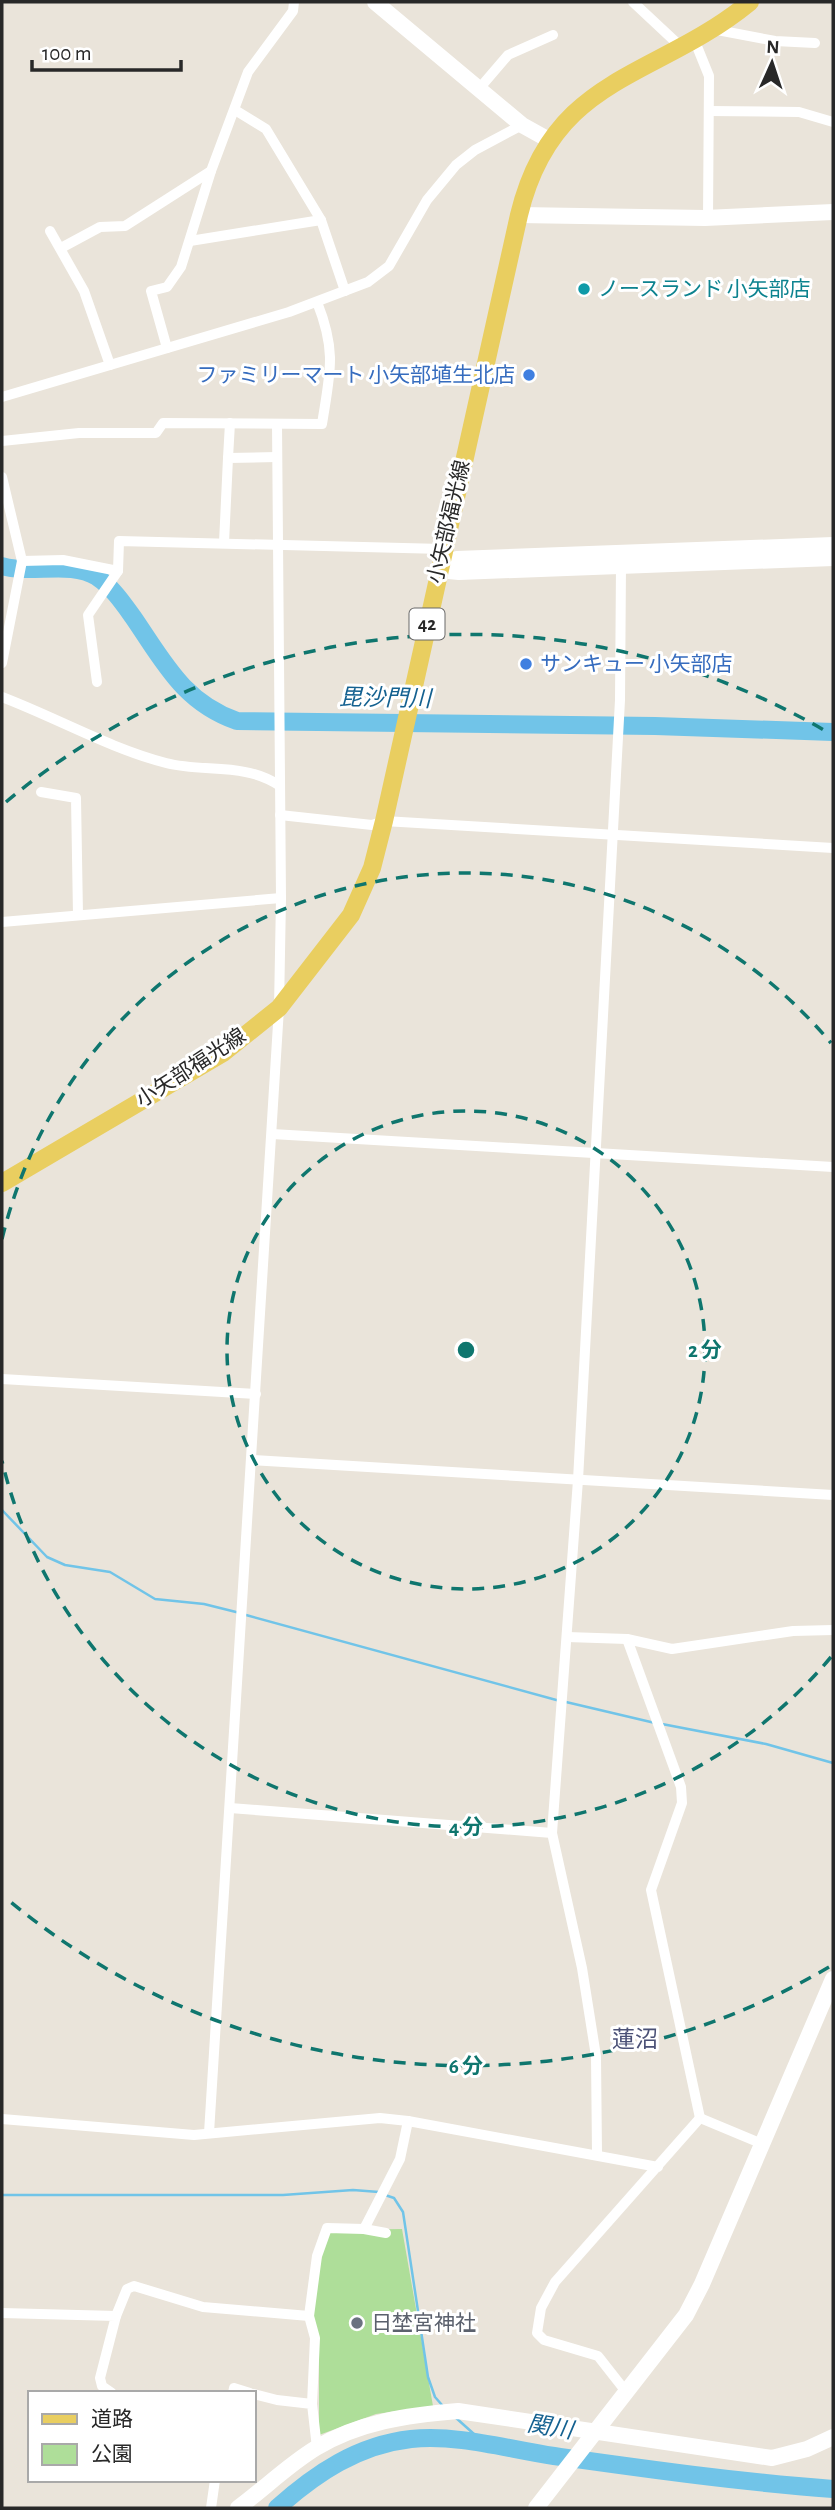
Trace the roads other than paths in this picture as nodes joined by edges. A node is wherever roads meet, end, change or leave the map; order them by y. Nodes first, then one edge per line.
1 (294, 2) edge
2 (375, 2) edge
3 (633, 2) edge
4 (750, 2) edge
5 (712, 29) junction
6 (553, 34) dead end
7 (687, 42) junction
8 (815, 43) dead end
9 (478, 90) junction
10 (235, 110) junction
11 (709, 111) junction
12 (833, 122) edge
13 (522, 125) junction
14 (549, 141) junction
15 (211, 171) junction
16 (833, 212) edge
17 (519, 215) junction
18 (708, 218) junction
19 (321, 220) junction
20 (50, 231) dead end
21 (190, 241) junction
22 (61, 248) junction
23 (345, 291) junction
24 (317, 302) junction
25 (167, 348) junction
26 (110, 365) junction
27 (2, 397) edge
28 (230, 424) junction
29 (277, 424) junction
30 (2, 441) edge
31 (277, 457) junction
32 (228, 458) junction
33 (2, 477) edge
34 (224, 543) junction
35 (276, 544) junction
36 (833, 545) edge
37 (443, 549) junction
38 (833, 558) edge
39 (22, 561) junction
40 (621, 565) junction
41 (438, 570) junction
42 (118, 571) junction
43 (2, 663) edge
44 (97, 682) dead end
45 (2, 697) edge
46 (280, 786) junction
47 (41, 792) dead end
48 (280, 815) junction
49 (384, 821) junction
50 (611, 834) junction
51 (833, 848) edge
52 (281, 898) junction
53 (78, 915) junction
54 (2, 922) edge
55 (279, 1008) junction
56 (272, 1134) junction
57 (594, 1153) junction
58 (833, 1167) edge
59 (2, 1183) edge
60 (2, 1380) edge
61 (256, 1394) junction
62 (252, 1460) junction
63 (578, 1480) junction
64 (833, 1495) edge
65 (833, 1630) edge
66 (568, 1637) junction
67 (627, 1639) junction
68 (230, 1808) junction
69 (552, 1833) junction
70 (833, 1979) edge
71 (701, 2118) junction
72 (2, 2119) edge
73 (408, 2121) junction
74 (209, 2133) junction
75 (761, 2144) junction
76 (597, 2154) junction
77 (658, 2167) junction
78 (364, 2229) junction
79 (386, 2233) dead end
80 (2, 2312) edge
81 (116, 2316) junction
82 (309, 2316) junction
83 (109, 2391) edge
84 (627, 2393) junction
85 (256, 2394) edge
86 (312, 2404) junction
87 (595, 2431) junction
88 (833, 2437) edge
89 (317, 2448) junction
90 (215, 2482) edge
91 (211, 2508) edge
92 (238, 2508) edge
93 (536, 2508) edge

1 - 10 street
2 - 9 street
3 - 7 street
4 - 5 main road, 小矢部福光線 / 42
5 - 7 main road, 小矢部福光線 / 42
5 - 8 street
6 - 9 street
7 - 11 street
7 - 14 main road, 小矢部福光線 / 42
9 - 13 street
10 - 15 street
10 - 19 street
11 - 12 street
11 - 18 street
13 - 14 street
13 - 23 street
14 - 17 main road, 小矢部福光線 / 42
15 - 21 street
15 - 22 street
16 - 18 street
17 - 18 street
17 - 37 main road, 小矢部福光線 / 42
19 - 21 street
19 - 23 street
20 - 22 street
21 - 25 street
22 - 26 street
23 - 24 street
24 - 25 street
24 - 29 street
25 - 26 street
26 - 27 street
28 - 29 street
28 - 30 street
28 - 32 street
29 - 31 street
31 - 32 street
31 - 35 street
32 - 34 street
33 - 39 street
34 - 35 street
34 - 42 street
35 - 37 street
35 - 46 street
36 - 41 street
37 - 41 main road, 小矢部福光線 / 42
38 - 40 street
39 - 42 street
39 - 43 street
40 - 41 street
40 - 50 street
41 - 49 main road, 小矢部福光線 / 42
42 - 44 street
45 - 46 street
46 - 48 street
47 - 53 street
48 - 49 street
48 - 52 street
49 - 50 street
49 - 55 main road, 小矢部福光線 / 42
50 - 51 street
50 - 57 street
52 - 53 street
52 - 55 street
53 - 54 street
55 - 56 street
55 - 59 main road, 小矢部福光線 / 42
56 - 57 street
56 - 61 street
57 - 58 street
57 - 63 street
60 - 61 street
61 - 62 street
62 - 63 street
62 - 68 street
63 - 64 street
63 - 66 street
65 - 67 street
66 - 67 street
66 - 69 street
67 - 71 street
68 - 69 street
68 - 74 street
69 - 76 street
70 - 75 street
71 - 75 street
71 - 77 street
72 - 74 street
73 - 74 street
73 - 76 street
73 - 78 street
75 - 84 street
76 - 77 street
77 - 84 street
78 - 79 street
78 - 82 street
80 - 81 street
81 - 82 street
81 - 83 street
82 - 86 street
84 - 87 street
85 - 86 street
86 - 89 street
87 - 88 street
87 - 89 street
87 - 93 street
89 - 92 street
90 - 91 street

